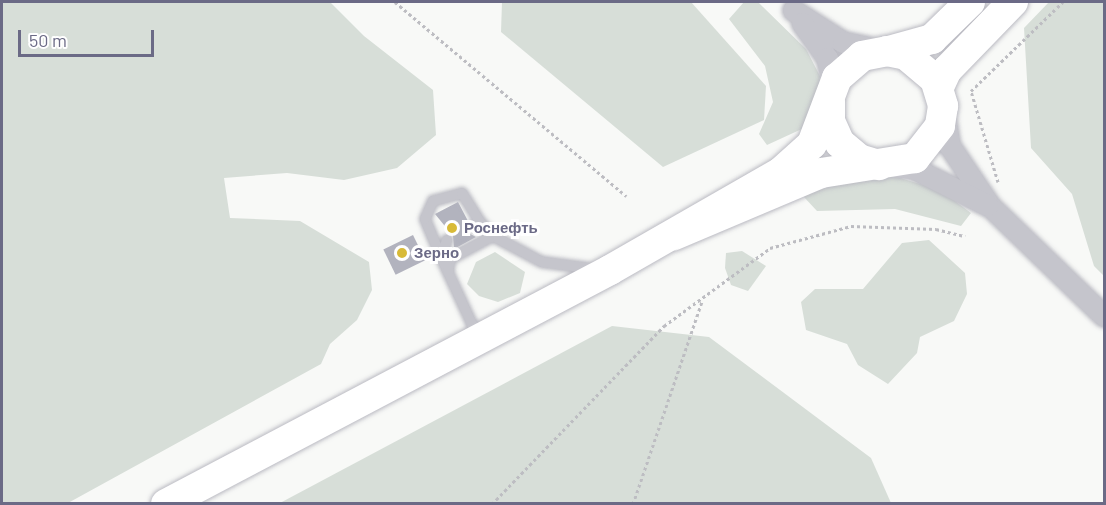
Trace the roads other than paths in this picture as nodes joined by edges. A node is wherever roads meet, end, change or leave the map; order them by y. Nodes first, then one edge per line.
1 (970, 2) edge
2 (1013, 2) edge
3 (789, 6) edge
4 (887, 51) junction
5 (833, 86) junction
6 (941, 97) junction
7 (885, 165) junction
8 (996, 199) junction
9 (674, 235) junction
10 (493, 236) junction
11 (447, 240) dead end
12 (441, 257) junction
13 (610, 270) junction
14 (448, 272) junction
15 (1104, 316) edge
16 (478, 337) junction
17 (166, 504) edge

1 - 4 main road
2 - 6 main road
3 - 4 street
3 - 5 street
4 - 5 main road
4 - 6 main road
5 - 7 main road
5 - 9 main road
6 - 7 main road
6 - 8 street
7 - 8 street
7 - 9 main road
8 - 15 street
9 - 13 main road
10 - 12 lane
10 - 13 lane
10 - 14 lane
11 - 12 lane
12 - 14 lane
13 - 16 main road
14 - 16 lane
16 - 17 main road

